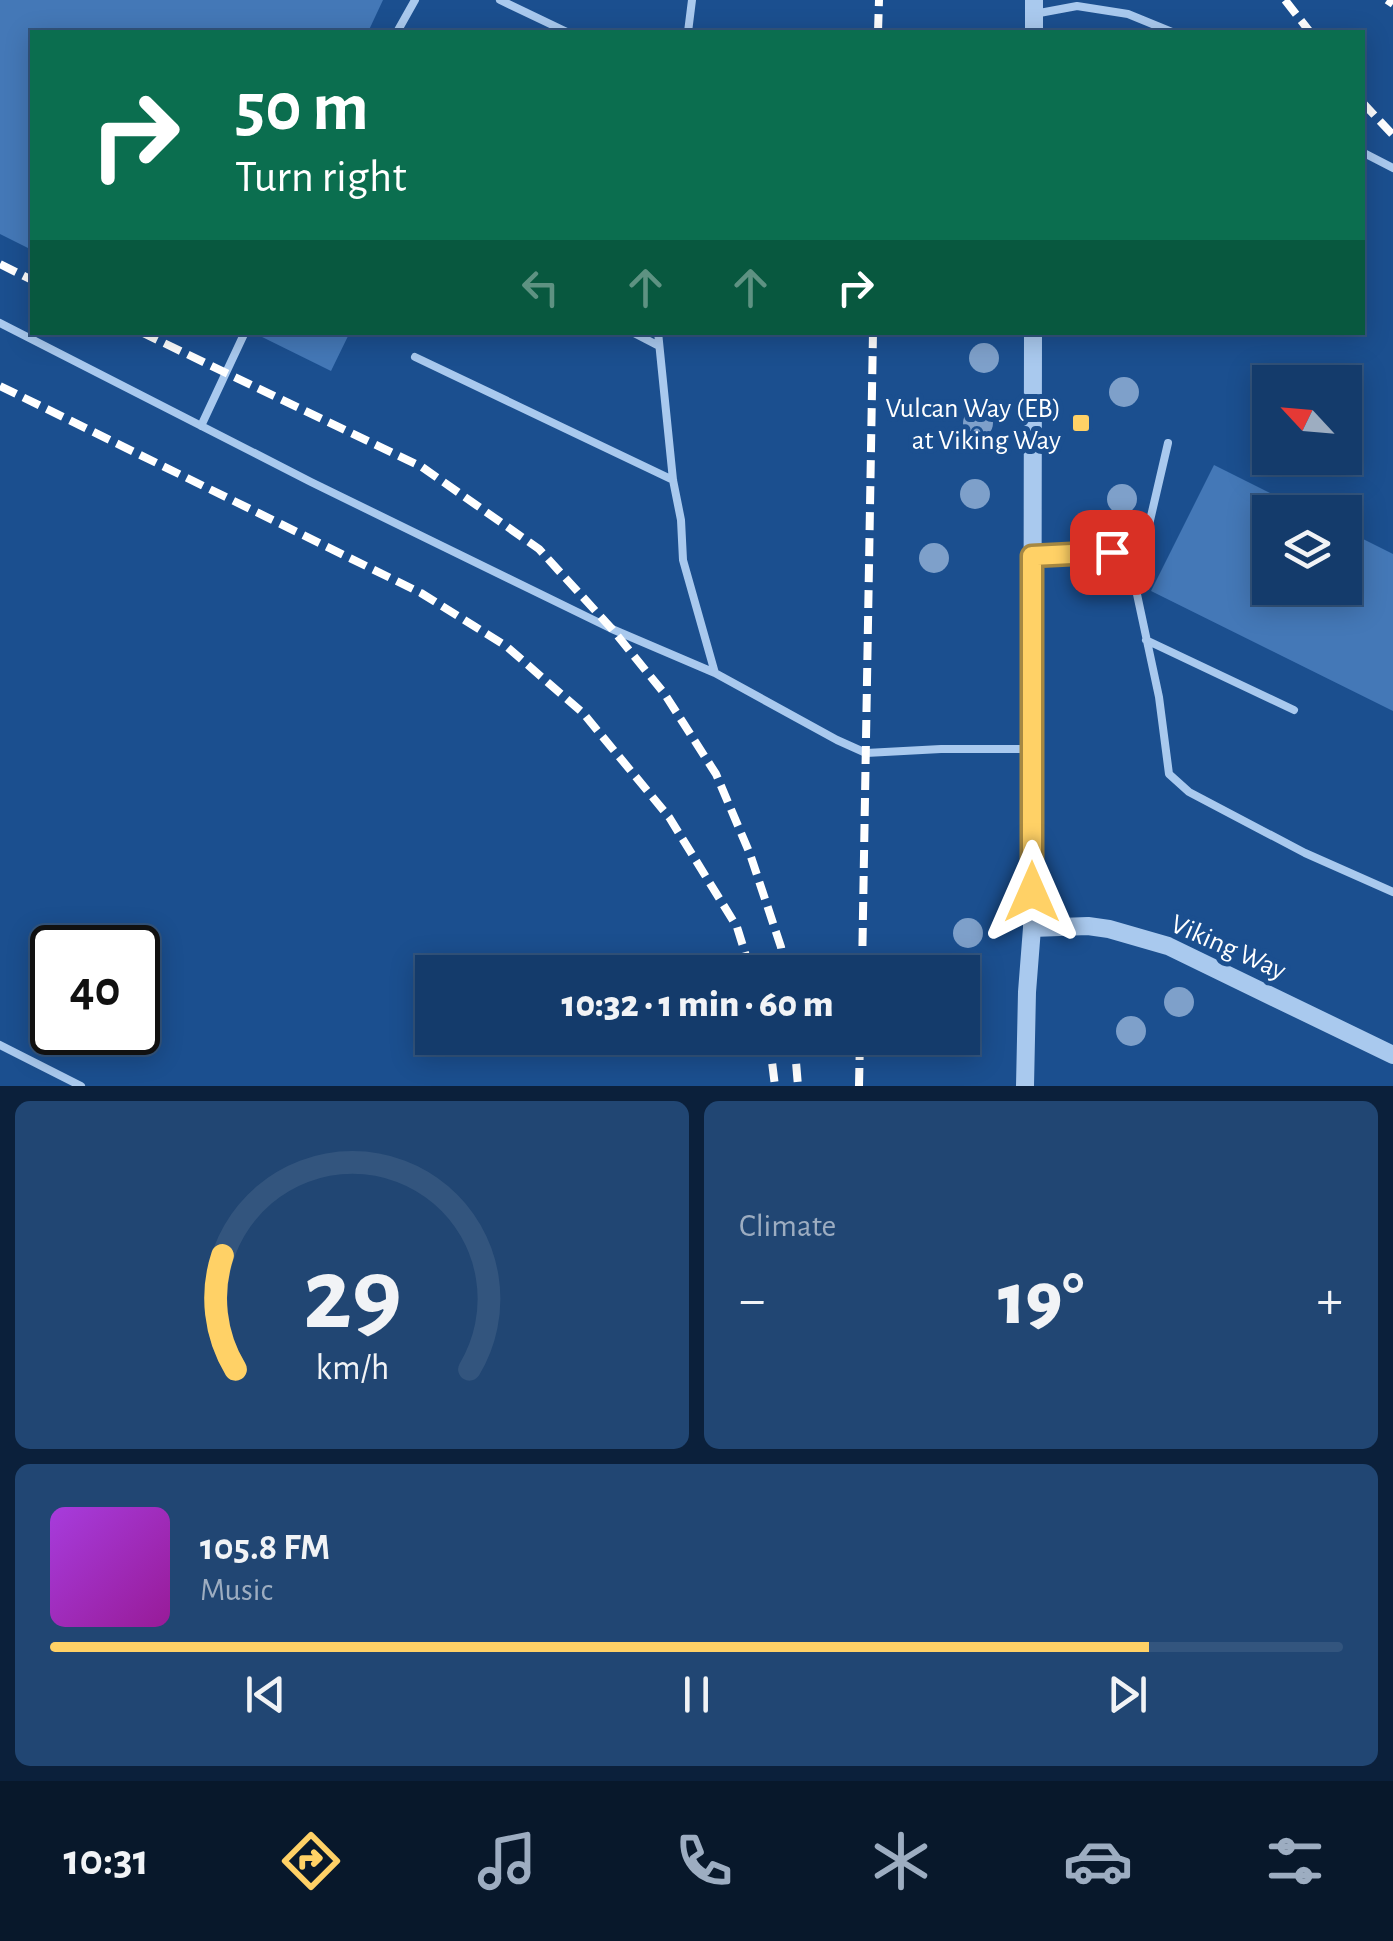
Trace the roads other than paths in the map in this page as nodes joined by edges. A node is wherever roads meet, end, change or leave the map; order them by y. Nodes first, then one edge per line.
1 (415, 0) edge
2 (500, 0) edge
3 (692, 0) edge
4 (1034, 15) edge
5 (398, 30) edge
6 (563, 30) edge
7 (688, 30) edge
8 (1167, 30) edge
9 (1365, 154) edge
10 (1393, 168) edge
11 (0, 324) edge
12 (244, 335) edge
13 (638, 335) edge
14 (658, 335) edge
15 (1033, 335) edge
16 (659, 346) junction
17 (415, 358) dead end
18 (201, 426) junction
19 (1168, 443) dead end
20 (673, 480) junction
21 (1142, 552) junction
22 (1032, 556) junction
23 (1146, 640) junction
24 (715, 673) junction
25 (1294, 710) dead end
26 (1032, 749) junction
27 (1393, 892) edge
28 (1032, 928) junction
29 (0, 1045) edge
30 (1393, 1055) edge
31 (81, 1086) edge
32 (1026, 1086) edge

1 - 5 lane
2 - 6 lane
3 - 7 lane
4 - 8 lane
9 - 10 lane
11 - 18 lane
12 - 18 lane
13 - 16 lane
14 - 16 lane
15 - 22 street
16 - 20 lane
17 - 20 lane
18 - 24 lane
19 - 21 lane
20 - 24 lane
21 - 22 lane
21 - 23 lane
22 - 26 street
23 - 25 lane
23 - 27 lane
24 - 26 lane
26 - 28 street
28 - 30 street, Viking Way
28 - 32 street
29 - 31 lane

